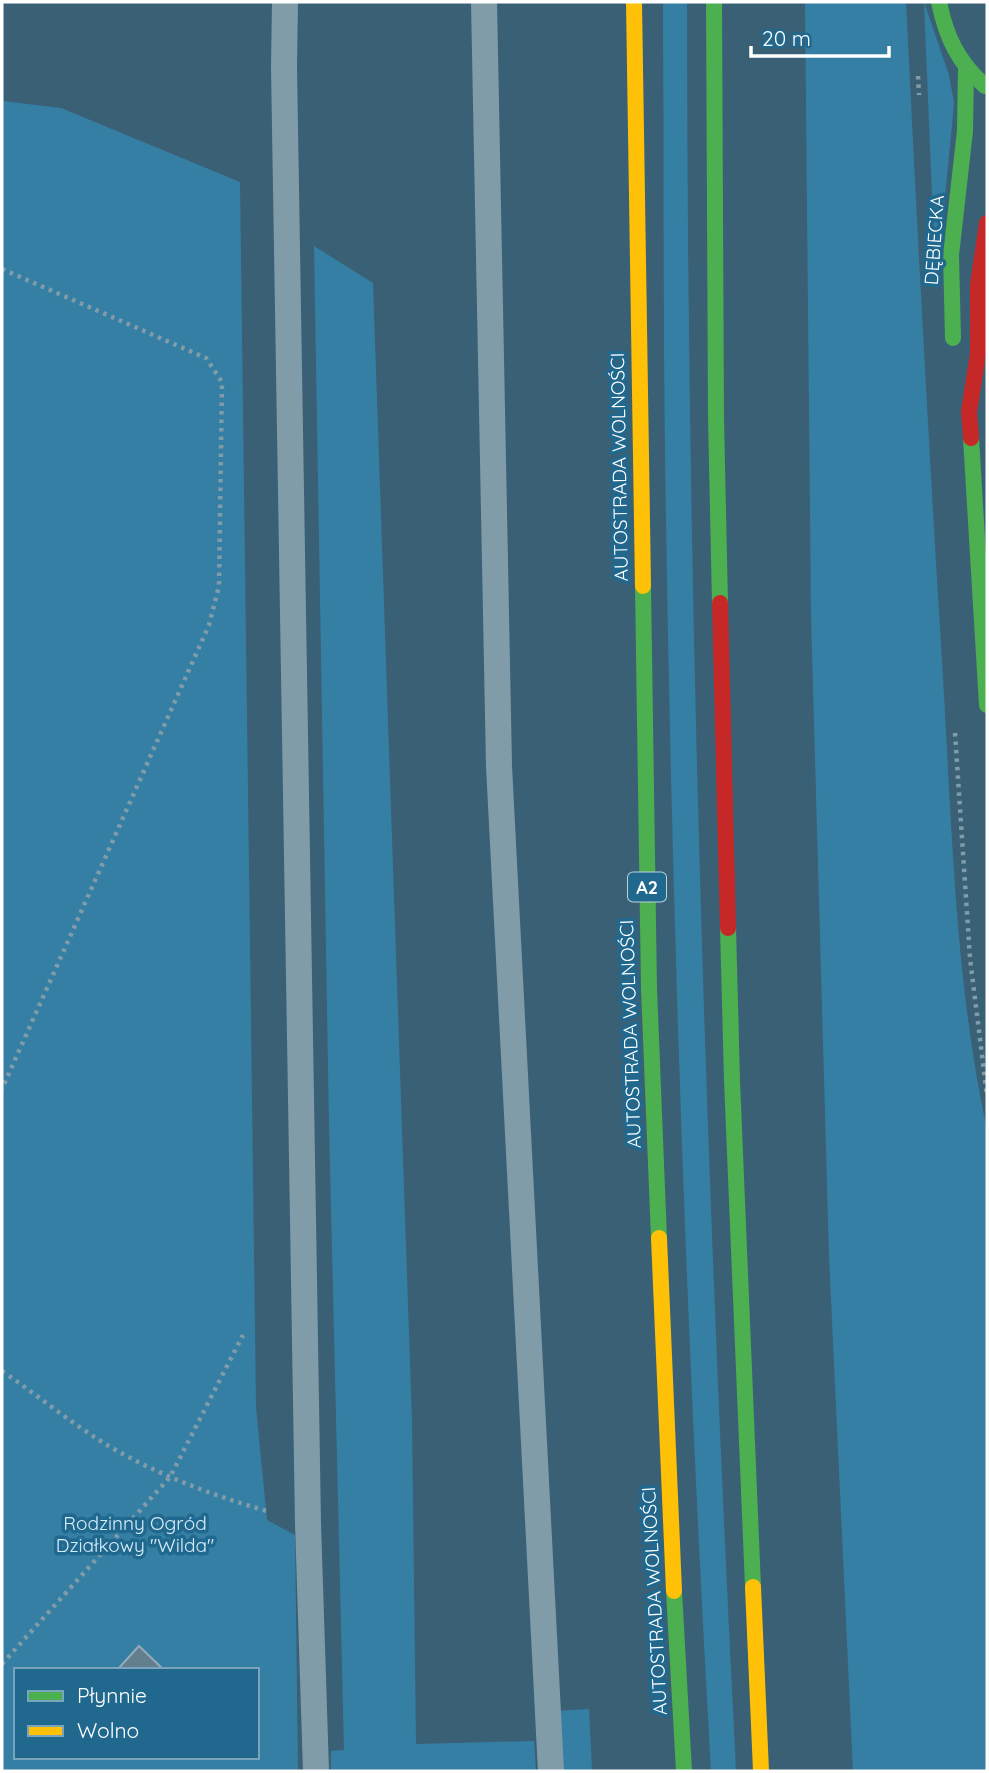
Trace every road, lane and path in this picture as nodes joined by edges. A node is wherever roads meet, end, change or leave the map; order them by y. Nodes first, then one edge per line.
1 (285, 2) edge
2 (484, 2) edge
3 (634, 2) edge
4 (714, 2) edge
5 (939, 2) edge
6 (965, 69) junction
7 (987, 88) edge
8 (987, 223) edge
9 (2, 269) edge
10 (954, 351) dead end
11 (958, 374) dead end
12 (969, 412) junction
13 (987, 705) edge
14 (2, 1089) edge
15 (243, 1335) dead end
16 (2, 1371) edge
17 (170, 1477) junction
18 (308, 1523) junction
19 (2, 1664) edge
20 (316, 1771) edge
21 (551, 1771) edge
22 (684, 1771) edge
23 (761, 1771) edge

1 - 18 lane
2 - 21 lane
3 - 22 main road, AUTOSTRADA WOLNOŚCI / A2
4 - 23 main road
5 - 6 main road
6 - 7 main road
6 - 10 main road, DĘBIECKA
8 - 12 main road
9 - 14 path
11 - 12 main road
12 - 13 main road
15 - 17 path
16 - 17 path
17 - 18 path
17 - 19 path
18 - 20 lane

